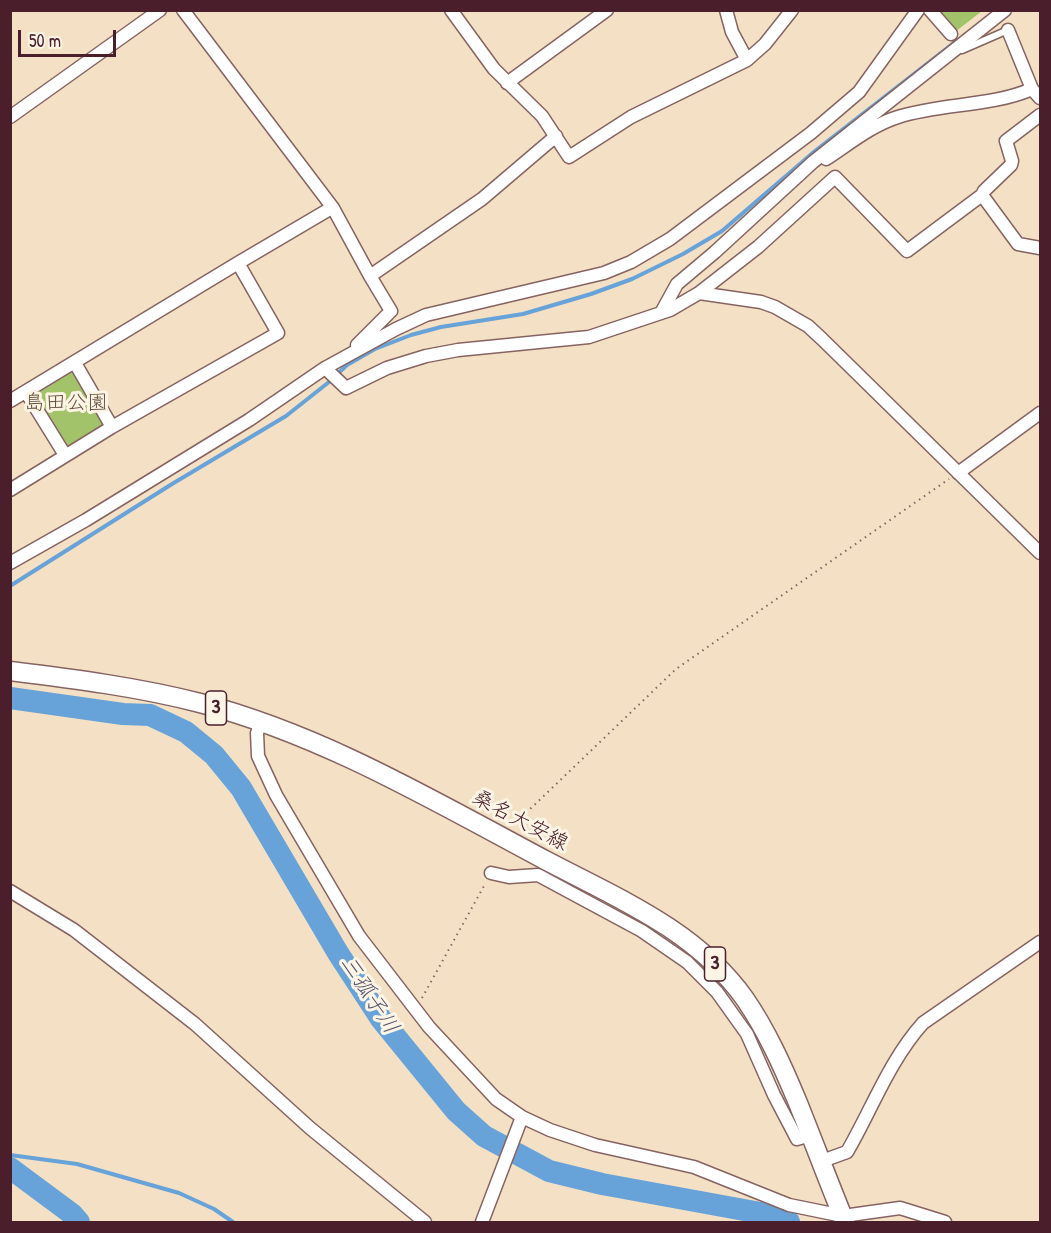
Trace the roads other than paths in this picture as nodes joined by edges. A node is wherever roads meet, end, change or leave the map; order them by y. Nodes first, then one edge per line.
1 (160, 10) edge
2 (183, 10) edge
3 (451, 10) edge
4 (607, 10) edge
5 (726, 10) edge
6 (792, 10) edge
7 (918, 10) edge
8 (930, 10) edge
9 (1005, 10) edge
10 (1008, 30) joint
11 (951, 34) dead end
12 (950, 54) junction
13 (747, 60) junction
14 (507, 82) junction
15 (1036, 94) edge
16 (1041, 115) edge
17 (10, 117) edge
18 (556, 136) junction
19 (778, 193) junction
20 (982, 195) junction
21 (328, 210) dead end
22 (1041, 248) edge
23 (238, 263) junction
24 (370, 276) junction
25 (699, 293) junction
26 (661, 313) junction
27 (347, 354) junction
28 (75, 363) junction
29 (327, 370) junction
30 (26, 392) junction
31 (10, 401) edge
32 (1041, 413) edge
33 (112, 427) junction
34 (65, 455) junction
35 (958, 473) junction
36 (10, 490) edge
37 (1041, 553) edge
38 (10, 563) edge
39 (10, 671) edge
40 (261, 722) junction
41 (491, 873) road end
42 (10, 891) edge
43 (1041, 942) edge
44 (520, 1121) junction
45 (811, 1135) junction
46 (822, 1161) junction
47 (844, 1219) edge
48 (425, 1222) edge
49 (482, 1222) edge
50 (945, 1222) edge

1 - 17 street
2 - 24 street
3 - 14 street
4 - 14 street
5 - 13 street
6 - 13 street
7 - 27 street
8 - 11 street
9 - 12 street
10 - 12 lane
10 - 15 street
12 - 19 street
13 - 18 street
14 - 18 street
15 - 19 street
16 - 20 street
18 - 24 street
19 - 26 street
20 - 22 street
20 - 25 street
21 - 23 street
23 - 28 street
23 - 33 street
24 - 27 street
25 - 26 street
25 - 35 street
26 - 29 street
27 - 29 street
28 - 30 street
28 - 33 street
29 - 38 street
30 - 31 street
30 - 34 street
32 - 35 street
33 - 34 street
34 - 36 street
35 - 37 street
39 - 40 main road, 桑名大安線 / 3
40 - 44 street
40 - 45 main road, 桑名大安線 / 3
41 - 45 street
42 - 48 street
43 - 46 street
44 - 47 street
44 - 49 street
45 - 46 main road, 桑名大安線 / 3
46 - 47 main road, 桑名大安線 / 3
47 - 50 street

